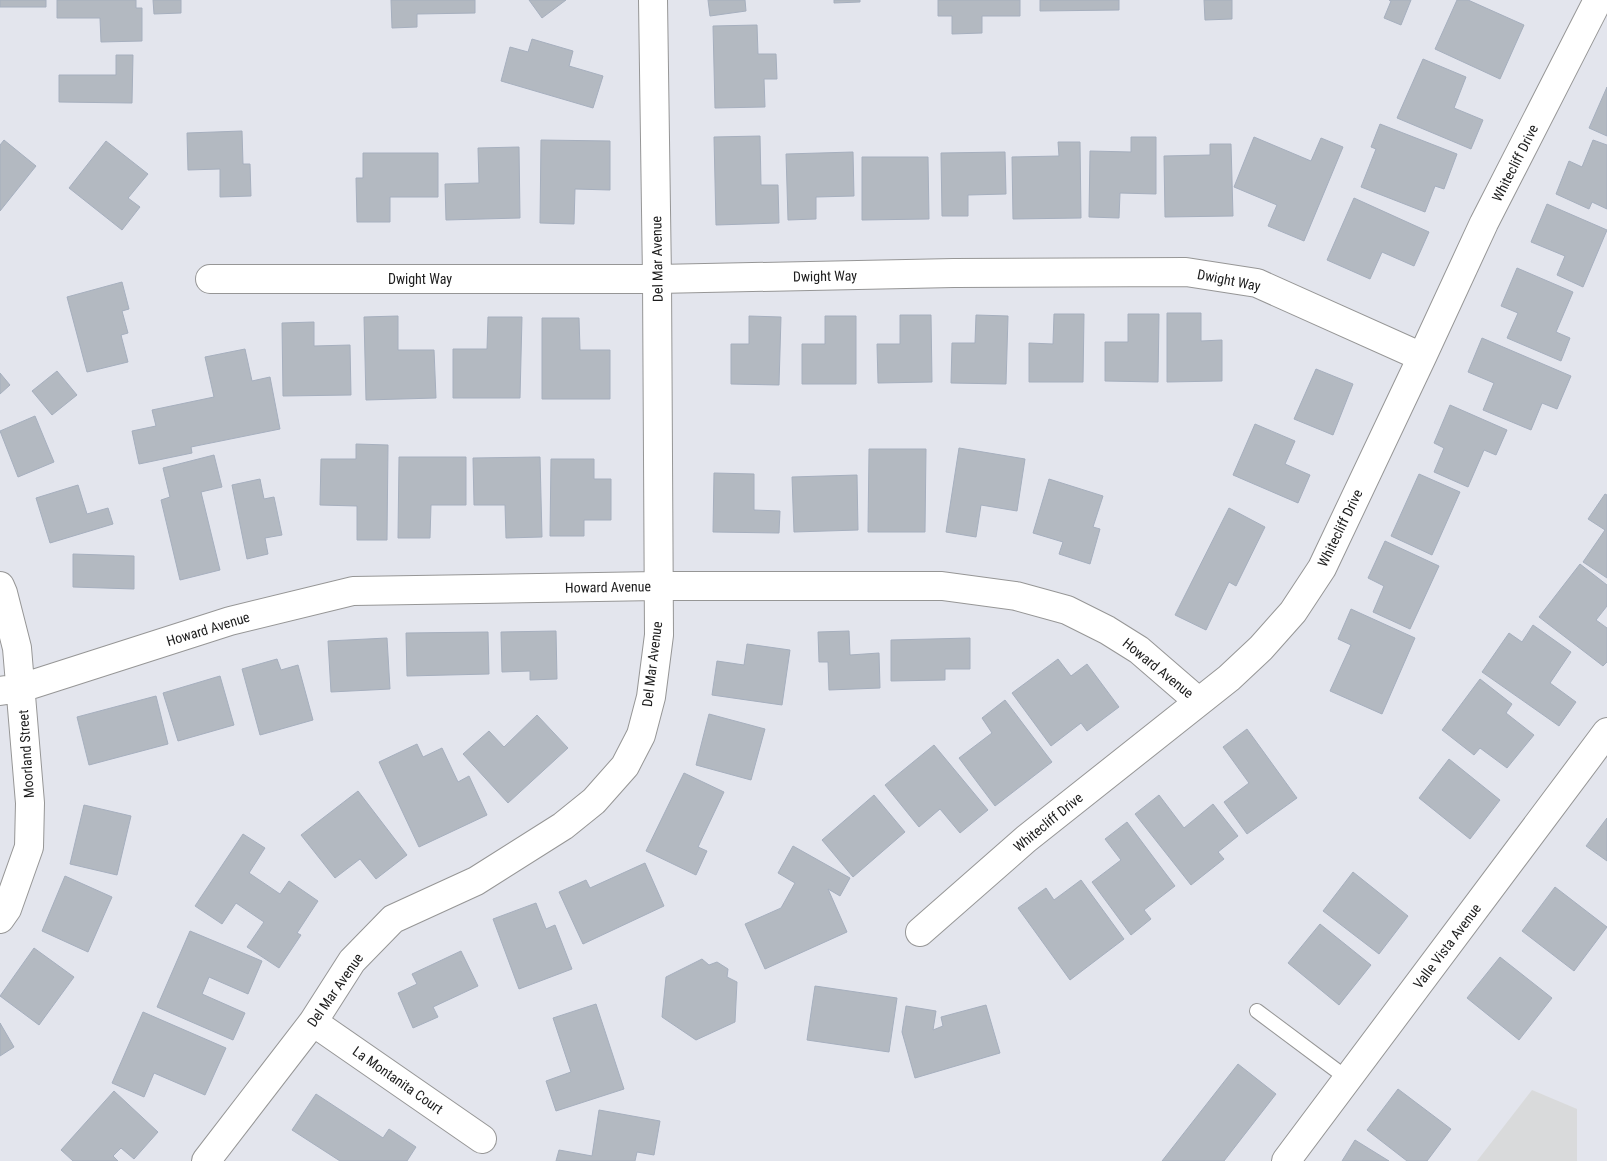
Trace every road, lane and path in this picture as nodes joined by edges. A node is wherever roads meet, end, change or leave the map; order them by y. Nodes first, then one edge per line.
1 (653, 0) edge
2 (1594, 6) edge
3 (210, 280) dead end
4 (657, 280) junction
5 (1422, 357) junction
6 (0, 586) edge
7 (657, 586) junction
8 (11, 690) edge
9 (1198, 700) junction
10 (1607, 732) edge
11 (0, 918) edge
12 (920, 932) dead end
13 (1257, 1011) dead end
14 (313, 1022) junction
15 (1348, 1079) junction
16 (482, 1139) dead end
17 (206, 1161) edge
18 (1286, 1161) edge

1 - 4 street, Del Mar Avenue
2 - 5 street, Whitecliff Drive
3 - 4 street, Dwight Way
4 - 5 street, Dwight Way
4 - 7 street, Del Mar Avenue
5 - 9 street, Whitecliff Drive
6 - 8 street, Moorland Street
7 - 8 street, Howard Avenue
7 - 9 street, Howard Avenue
7 - 14 street, Del Mar Avenue
8 - 11 street, Moorland Street
9 - 12 street, Whitecliff Drive
10 - 15 street, Valle Vista Avenue
13 - 15 lane
14 - 16 street, La Montanita Court
14 - 17 street, Del Mar Avenue
15 - 18 street, Valle Vista Avenue

